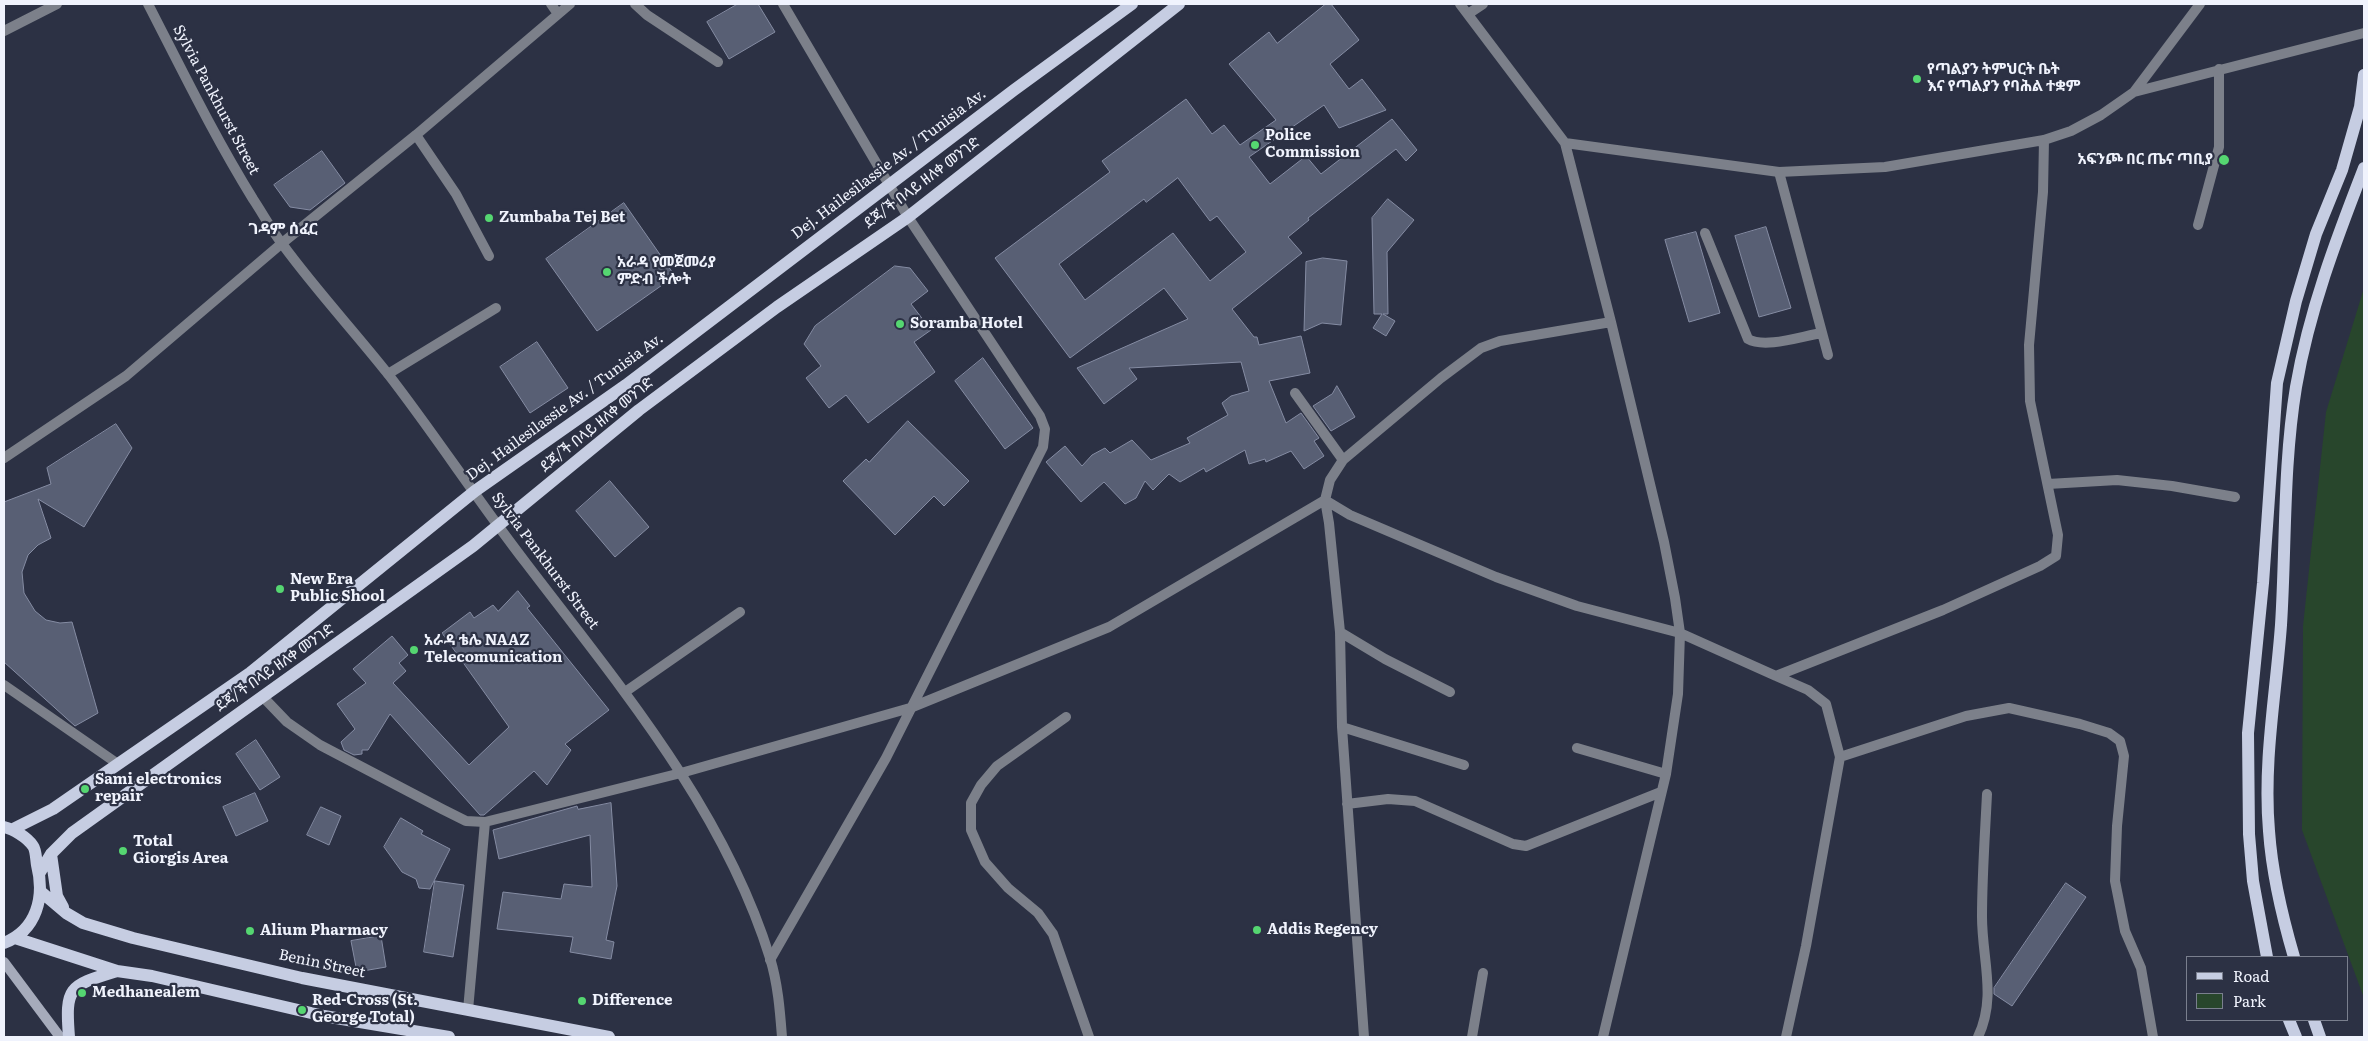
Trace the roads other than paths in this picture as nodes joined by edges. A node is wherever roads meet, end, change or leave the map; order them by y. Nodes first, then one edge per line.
1 (57, 4) edge
2 (148, 4) edge
3 (551, 4) edge
4 (570, 4) edge
5 (635, 4) edge
6 (784, 4) edge
7 (1132, 4) edge
8 (1179, 4) edge
9 (1460, 4) edge
10 (1483, 4) edge
11 (2200, 4) edge
12 (558, 14) junction
13 (1468, 14) junction
14 (4, 30) edge
15 (2364, 33) edge
16 (718, 62) dead end
17 (2219, 69) junction
18 (2364, 75) edge
19 (2134, 92) junction
20 (416, 135) junction
21 (2044, 140) junction
22 (1565, 143) junction
23 (2364, 168) edge
24 (1779, 172) junction
25 (890, 185) junction
26 (908, 217) junction
27 (2198, 225) dead end
28 (1705, 233) dead end
29 (281, 244) junction
30 (488, 256) dead end
31 (496, 308) dead end
32 (1611, 322) junction
33 (1822, 333) junction
34 (1828, 354) dead end
35 (388, 374) junction
36 (2277, 383) junction
37 (2296, 387) junction
38 (1295, 393) dead end
39 (4, 458) edge
40 (1343, 460) junction
41 (2048, 484) junction
42 (475, 491) junction
43 (2235, 496) dead end
44 (1325, 500) junction
45 (498, 526) junction
46 (740, 612) dead end
47 (1340, 632) junction
48 (1680, 633) junction
49 (1776, 676) junction
50 (4, 684) edge
51 (625, 692) junction
52 (1450, 692) dead end
53 (263, 697) junction
54 (910, 708) junction
55 (1066, 717) dead end
56 (1342, 726) junction
57 (1577, 748) dead end
58 (1840, 757) junction
59 (118, 764) junction
60 (1464, 765) dead end
61 (681, 773) junction
62 (1666, 774) junction
63 (1661, 792) junction
64 (1987, 794) dead end
65 (1347, 804) junction
66 (485, 822) junction
67 (8, 828) edge
68 (51, 854) junction
69 (39, 874) junction
70 (40, 891) junction
71 (66, 913) junction
72 (9, 940) edge
73 (2267, 956) edge
74 (2294, 956) edge
75 (770, 960) junction
76 (4, 962) edge
77 (117, 971) junction
78 (1483, 974) dead end
79 (468, 1010) junction
80 (2289, 1021) edge
81 (2314, 1021) edge
82 (60, 1037) edge
83 (69, 1037) edge
84 (449, 1037) edge
85 (609, 1037) edge
86 (782, 1037) edge
87 (1089, 1037) edge
88 (1364, 1037) edge
89 (1472, 1037) edge
90 (1603, 1037) edge
91 (1786, 1037) edge
92 (1978, 1037) edge
93 (2153, 1037) edge
94 (2296, 1037) edge
95 (2320, 1037) edge

1 - 14 street
2 - 29 street, Sylvia Pankhurst Street
3 - 12 street
4 - 12 street
5 - 16 street
6 - 25 street
7 - 25 main road, Dej. Hailesilassie Av. / Tunisia Av.
8 - 26 main road, ደጃ/ች በላይ ዘለቀ መንገድ
9 - 13 street
10 - 13 street
11 - 19 street
12 - 20 street
13 - 22 street
15 - 17 street
17 - 19 street
17 - 27 street
18 - 36 main road
19 - 21 street
20 - 29 street
20 - 30 street
21 - 24 street
21 - 41 street
22 - 24 street
22 - 32 street
23 - 37 main road
24 - 33 street
25 - 26 street
25 - 42 main road, Dej. Hailesilassie Av. / Tunisia Av.
26 - 45 main road, ደጃ/ች በላይ ዘለቀ መንገድ
26 - 54 street
28 - 33 street
29 - 35 street, Sylvia Pankhurst Street
29 - 39 street
31 - 35 street
32 - 40 street
32 - 48 street
33 - 34 street
35 - 42 street, Sylvia Pankhurst Street
36 - 37 main road
36 - 73 main road
37 - 74 main road
38 - 40 street
40 - 44 street
41 - 43 street
41 - 49 street
42 - 45 street, Sylvia Pankhurst Street
42 - 59 main road, Dej. Hailesilassie Av. / Tunisia Av.
44 - 47 street
44 - 48 street
44 - 54 street
45 - 51 street, Sylvia Pankhurst Street
45 - 53 main road, ደጃ/ች በላይ ዘለቀ መንገድ
46 - 51 street
47 - 52 street
47 - 56 street
48 - 49 street
48 - 62 street
49 - 58 street
50 - 59 street
51 - 61 street, Sylvia Pankhurst Street
53 - 66 street
53 - 68 main road, ደጃ/ች በላይ ዘለቀ መንገድ
54 - 61 street
54 - 75 street
55 - 87 street
56 - 60 street
56 - 65 street
57 - 62 street
58 - 91 street
58 - 93 street
59 - 67 main road, Dej. Hailesilassie Av. / Tunisia Av.
61 - 66 street
61 - 75 street, Sylvia Pankhurst Street
62 - 63 street
63 - 65 street
63 - 90 street
64 - 92 street
65 - 88 street
66 - 79 street
67 - 69 main road
68 - 69 main road, ደጃ/ች በላይ ዘለቀ መንገድ
68 - 71 main road
69 - 70 main road
70 - 71 main road, Benin Street
70 - 72 main road
71 - 79 main road, Benin Street
72 - 77 main road
75 - 86 street, Sylvia Pankhurst Street
76 - 82 main road
77 - 83 main road
77 - 84 main road
78 - 89 street
79 - 85 main road, Benin Street
80 - 94 main road
81 - 95 main road

